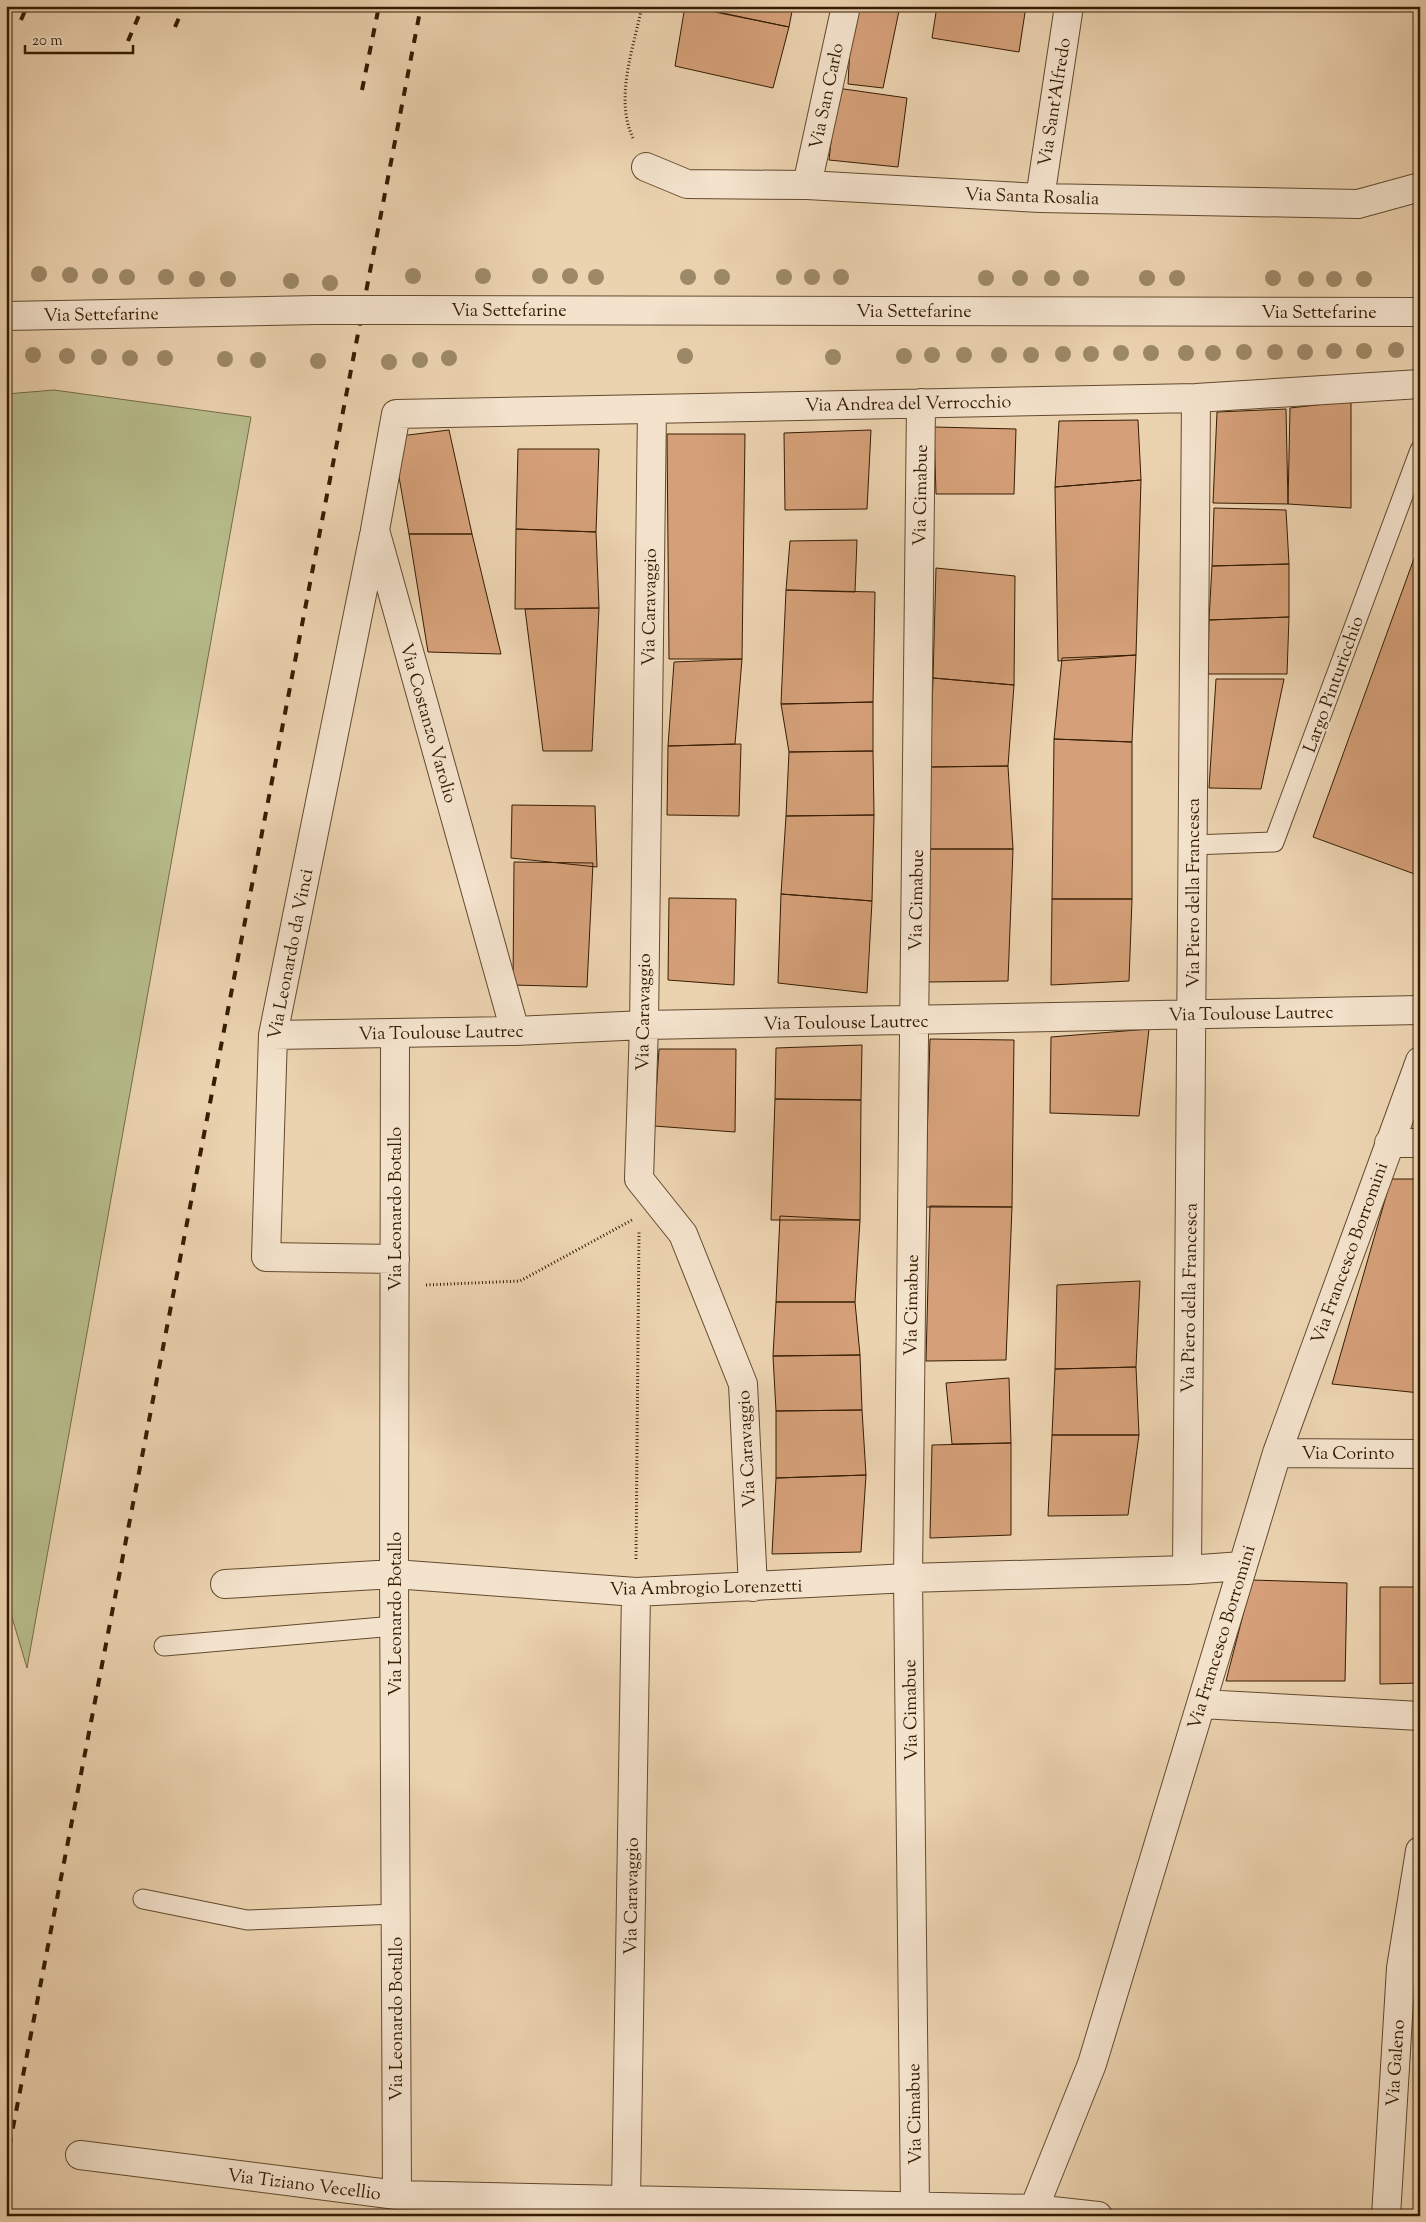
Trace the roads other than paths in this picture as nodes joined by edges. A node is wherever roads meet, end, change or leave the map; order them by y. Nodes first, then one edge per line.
1 (846, 6) edge
2 (1069, 6) edge
3 (646, 167) road end
4 (807, 186) junction
5 (1420, 186) edge
6 (1040, 198) junction
7 (1420, 312) edge
8 (6, 316) edge
9 (1420, 384) edge
10 (1196, 398) junction
11 (921, 403) junction
12 (652, 408) junction
13 (396, 414) joint
14 (1420, 450) edge
15 (375, 530) junction
16 (1193, 845) junction
17 (1420, 1010) edge
18 (1192, 1015) junction
19 (915, 1021) junction
20 (644, 1025) junction
21 (515, 1031) junction
22 (395, 1034) junction
23 (273, 1035) junction
24 (1420, 1061) edge
25 (1389, 1143) junction
26 (1420, 1144) edge
27 (394, 1259) junction
28 (1277, 1453) junction
29 (1420, 1454) edge
30 (1242, 1566) junction
31 (1187, 1570) junction
32 (394, 1574) junction
33 (908, 1578) junction
34 (225, 1584) dead end
35 (753, 1587) junction
36 (636, 1592) junction
37 (394, 1626) junction
38 (164, 1646) dead end
39 (1201, 1704) junction
40 (1420, 1716) edge
41 (1420, 1851) edge
42 (142, 1899) dead end
43 (396, 1914) junction
44 (80, 2155) dead end
45 (397, 2195) junction
46 (626, 2200) junction
47 (916, 2206) junction
48 (1032, 2213) edge
49 (1098, 2216) edge
50 (1386, 2216) edge

1 - 4 street, Via San Carlo
2 - 6 street, Via Sant'Alfredo
3 - 4 street, Via Santa Rosalia
4 - 6 street, Via Santa Rosalia
5 - 6 street, Via Santa Rosalia
7 - 8 street, Via Settefarine, bridge
9 - 10 street, Via Andrea del Verrocchio
10 - 11 street, Via Andrea del Verrocchio
10 - 16 street, Via Piero della Francesca
11 - 12 street, Via Andrea del Verrocchio
11 - 19 street, Via Cimabue
12 - 13 street, Via Andrea del Verrocchio
12 - 20 street, Via Caravaggio
13 - 15 street, Via Costanzo Varolio
14 - 16 lane, Largo Pinturicchio
15 - 21 street, Via Costanzo Varolio
15 - 23 street, Via Leonardo da Vinci
16 - 18 street, Via Piero della Francesca
17 - 18 street, Via Toulouse Lautrec
18 - 19 street, Via Toulouse Lautrec
18 - 31 street, Via Piero della Francesca
19 - 20 street, Via Toulouse Lautrec
19 - 33 street, Via Cimabue
20 - 21 street, Via Toulouse Lautrec
20 - 35 street, Via Caravaggio
21 - 22 street, Via Toulouse Lautrec
22 - 23 street, Via Toulouse Lautrec
22 - 27 street, Via Leonardo Botallo
23 - 27 street, Via Leonardo da Vinci
24 - 25 street, Via Francesco Borromini
25 - 26 street
25 - 28 street, Via Francesco Borromini
27 - 32 street, Via Leonardo Botallo
28 - 29 street, Via Corinto
28 - 30 street, Via Francesco Borromini
30 - 31 street, Via Ambrogio Lorenzetti
30 - 39 street, Via Francesco Borromini
31 - 33 street, Via Ambrogio Lorenzetti
32 - 34 street, Via Ambrogio Lorenzetti
32 - 36 street, Via Ambrogio Lorenzetti
32 - 37 street, Via Leonardo Botallo
33 - 35 street, Via Ambrogio Lorenzetti
33 - 47 street, Via Cimabue
35 - 36 street, Via Ambrogio Lorenzetti
36 - 46 street, Via Caravaggio
37 - 38 lane
37 - 43 street, Via Leonardo Botallo
39 - 40 street
39 - 48 street, Via Francesco Borromini
41 - 50 street, Via Galeno
42 - 43 lane
43 - 45 street, Via Leonardo Botallo
44 - 45 street, Via Tiziano Vecellio
45 - 46 street, Via Tiziano Vecellio
46 - 47 street, Via Tiziano Vecellio
47 - 48 street, Via Tiziano Vecellio
48 - 49 street, Via Tiziano Vecellio

